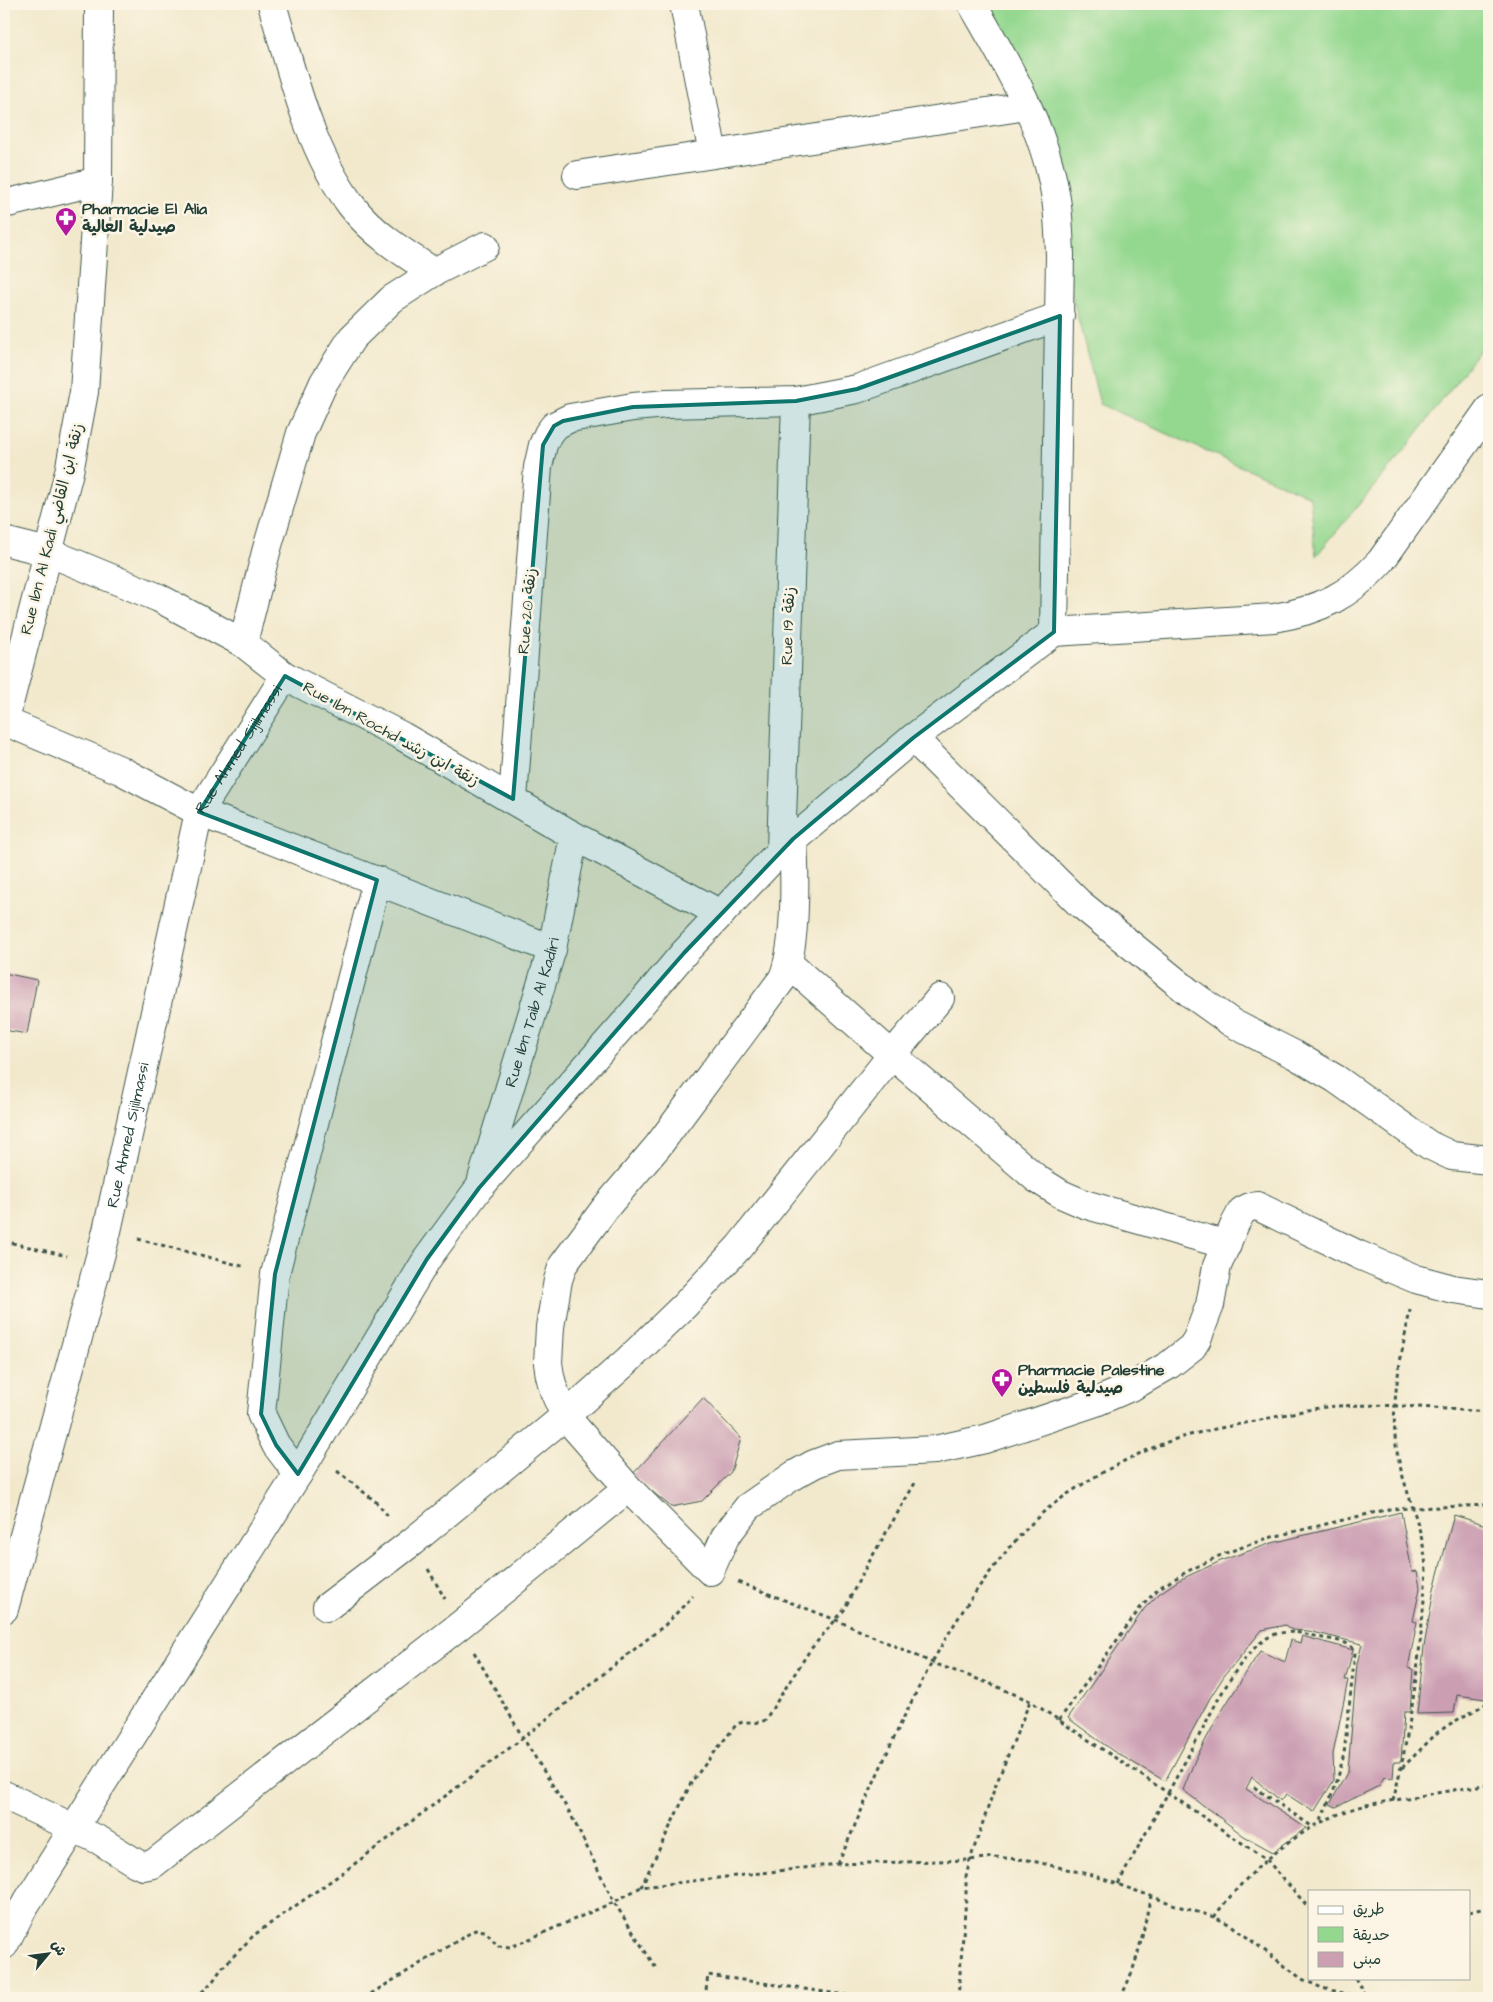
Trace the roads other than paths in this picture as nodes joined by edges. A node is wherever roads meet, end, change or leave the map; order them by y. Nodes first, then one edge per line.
1 (99, 4) edge
2 (272, 4) edge
3 (684, 4) edge
4 (972, 4) edge
5 (1026, 106) junction
6 (713, 154) junction
7 (577, 176) dead end
8 (98, 181) junction
9 (4, 204) edge
10 (485, 246) dead end
11 (434, 272) junction
12 (1060, 316) junction
13 (796, 401) junction
14 (1489, 409) edge
15 (4, 541) edge
16 (48, 552) junction
17 (1054, 632) junction
18 (243, 643) junction
19 (285, 676) junction
20 (4, 722) edge
21 (913, 738) junction
22 (513, 800) junction
23 (199, 812) junction
24 (574, 836) junction
25 (787, 845) junction
26 (377, 880) junction
27 (721, 914) junction
28 (552, 949) junction
29 (789, 964) junction
30 (940, 998) dead end
31 (892, 1055) junction
32 (1489, 1160) edge
33 (479, 1188) junction
34 (1227, 1245) junction
35 (1489, 1294) edge
36 (565, 1416) junction
37 (304, 1462) junction
38 (628, 1488) junction
39 (327, 1607) dead end
40 (4, 1609) edge
41 (4, 1795) edge
42 (74, 1828) junction
43 (4, 1945) edge

1 - 8 street, Rue Ibn Al Kadi زنقة ابن القاضي
2 - 11 street
3 - 6 street
4 - 5 street
5 - 6 street
5 - 12 street
6 - 7 street
8 - 9 street
8 - 16 street, Rue Ibn Al Kadi زنقة ابن القاضي
10 - 11 street
11 - 18 street
12 - 13 street
12 - 17 street
13 - 22 street, Rue 20 زنقة
13 - 25 street, Rue 19 زنقة
14 - 17 street
15 - 16 street, Rue Ibn Rochd زنقة ابن رشد
16 - 18 street, Rue Ibn Rochd زنقة ابن رشد
16 - 20 street, Rue Ibn Al Kadi زنقة ابن القاضي
17 - 21 street
18 - 19 street, Rue Ibn Rochd زنقة ابن رشد
19 - 22 street, Rue Ibn Rochd زنقة ابن رشد
19 - 23 street, Rue Ahmed Sijilmassi
20 - 23 street
21 - 25 street
21 - 32 street
22 - 24 street, Rue Ibn Rochd زنقة ابن رشد
23 - 26 street
23 - 40 street, Rue Ahmed Sijilmassi
24 - 27 street, Rue Ibn Rochd زنقة ابن رشد
24 - 28 street, Rue Ibn Taib Al Kadiri
25 - 27 street
25 - 29 street, Rue 19 زنقة
26 - 28 street
26 - 37 street
27 - 33 street
28 - 33 street, Rue Ibn Taib Al Kadiri
29 - 31 street
29 - 36 street
30 - 31 street
31 - 34 street
31 - 36 street
33 - 37 street
34 - 35 street
34 - 38 street
36 - 38 street
36 - 39 street
37 - 42 street
38 - 42 street
41 - 42 street
42 - 43 street

